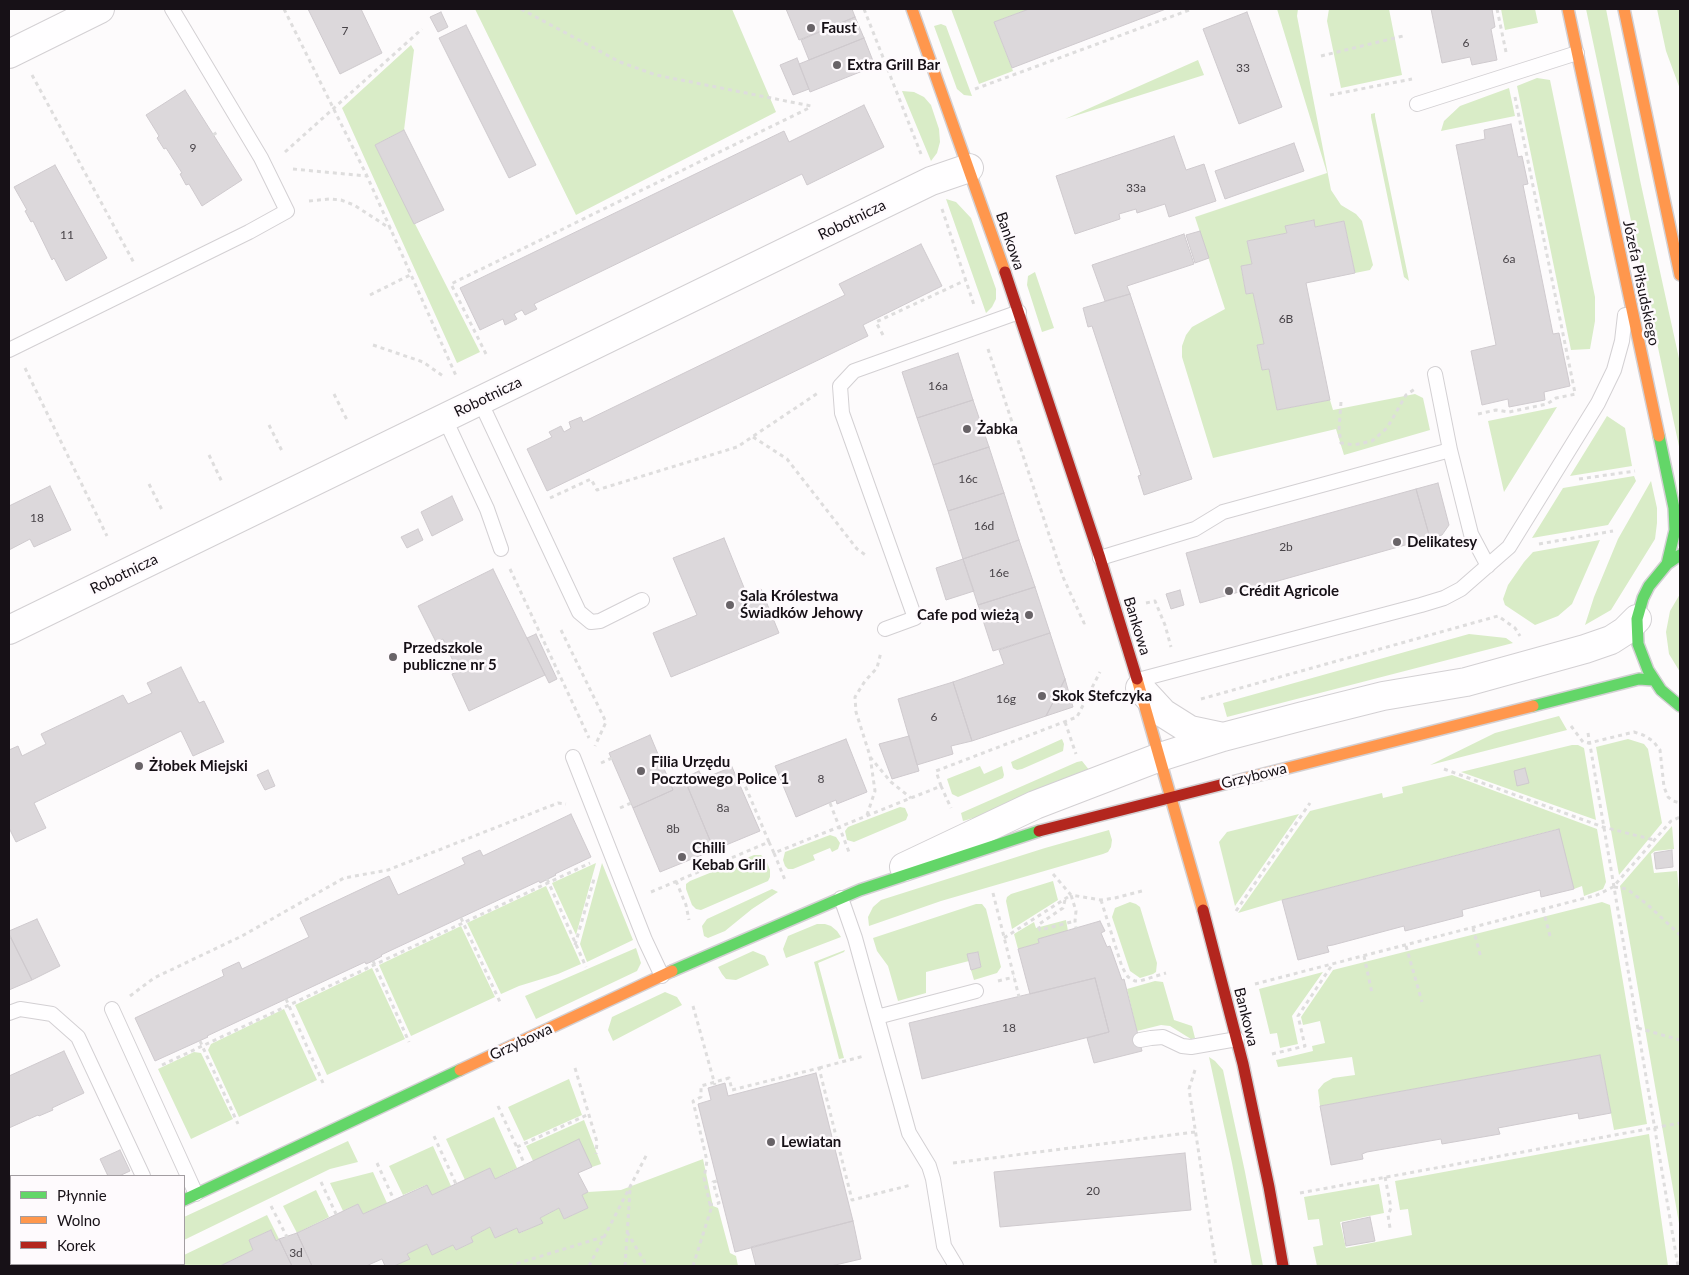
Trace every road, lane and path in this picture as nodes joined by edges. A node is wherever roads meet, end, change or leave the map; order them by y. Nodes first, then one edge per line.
1 (100, 9) edge
2 (172, 9) edge
3 (284, 9) edge
4 (521, 9) edge
5 (864, 9) edge
6 (912, 9) edge
7 (1192, 9) edge
8 (1496, 9) edge
9 (1568, 9) edge
10 (1624, 9) edge
11 (422, 28) dead end
12 (1403, 36) dead end
13 (1577, 53) junction
14 (9, 54) edge
15 (1321, 56) dead end
16 (31, 73) dead end
17 (1511, 74) junction
18 (1412, 78) dead end
19 (975, 89) dead end
20 (1330, 94) dead end
21 (1418, 104) dead end
22 (334, 109) junction
23 (917, 144) dead end
24 (969, 168) junction
25 (267, 171) junction
26 (367, 176) junction
27 (940, 204) dead end
28 (287, 211) junction
29 (392, 230) junction
30 (134, 264) dead end
31 (412, 274) junction
32 (1680, 275) edge
33 (966, 280) junction
34 (1624, 280) junction
35 (370, 295) dead end
36 (1019, 312) junction
37 (980, 326) junction
38 (373, 346) dead end
39 (10, 349) edge
40 (486, 354) dead end
41 (894, 357) junction
42 (454, 371) dead end
43 (1435, 374) joint
44 (443, 376) dead end
45 (840, 386) junction
46 (1582, 393) dead end
47 (334, 394) dead end
48 (1576, 394) junction
49 (480, 401) junction
50 (1341, 402) dead end
51 (1478, 414) dead end
52 (445, 419) junction
53 (348, 422) dead end
54 (269, 426) dead end
55 (753, 437) junction
56 (1450, 450) junction
57 (282, 453) dead end
58 (209, 455) dead end
59 (1641, 470) dead end
60 (1576, 480) dead end
61 (222, 482) dead end
62 (149, 484) dead end
63 (543, 501) dead end
64 (162, 510) dead end
65 (1613, 531) dead end
66 (107, 536) dead end
67 (1532, 545) dead end
68 (501, 549) joint
69 (1680, 555) edge
70 (1100, 558) junction
71 (1667, 564) junction
72 (1488, 566) junction
73 (901, 577) junction
74 (642, 600) dead end
75 (1146, 604) dead end
76 (1637, 619) junction
77 (1090, 621) dead end
78 (559, 626) dead end
79 (1515, 628) dead end
80 (885, 629) joint
81 (9, 630) edge
82 (1168, 634) dead end
83 (1100, 672) dead end
84 (1653, 680) junction
85 (1139, 684) junction
86 (1211, 696) dead end
87 (1680, 706) edge
88 (1065, 722) junction
89 (1568, 722) dead end
90 (1588, 733) dead end
91 (1222, 738) junction
92 (1589, 743) junction
93 (594, 748) junction
94 (1076, 754) dead end
95 (870, 756) junction
96 (573, 757) dead end
97 (1160, 757) junction
98 (612, 758) dead end
99 (601, 763) dead end
100 (1444, 769) dead end
101 (580, 776) junction
102 (737, 778) dead end
103 (941, 786) junction
104 (1171, 797) junction
105 (911, 798) junction
106 (830, 803) dead end
107 (1310, 803) dead end
108 (1680, 803) edge
109 (631, 804) dead end
110 (620, 808) dead end
111 (951, 808) dead end
112 (867, 815) junction
113 (597, 817) junction
114 (1680, 817) edge
115 (840, 827) junction
116 (1603, 827) junction
117 (1654, 840) junction
118 (769, 842) junction
119 (849, 852) dead end
120 (774, 853) junction
121 (605, 856) junction
122 (1053, 874) dead end
123 (785, 880) dead end
124 (547, 881) junction
125 (676, 881) junction
126 (1613, 887) junction
127 (1142, 890) dead end
128 (993, 893) dead end
129 (850, 894) junction
130 (643, 895) dead end
131 (1071, 896) junction
132 (1065, 900) junction
133 (1101, 900) junction
134 (1543, 909) junction
135 (1232, 915) dead end
136 (461, 918) dead end
137 (689, 920) dead end
138 (1075, 921) junction
139 (462, 923) junction
140 (1076, 928) dead end
141 (1473, 928) junction
142 (1680, 936) edge
143 (1004, 938) junction
144 (1551, 940) dead end
145 (575, 945) junction
146 (1406, 946) junction
147 (1364, 956) junction
148 (1481, 958) dead end
149 (374, 962) junction
150 (1332, 965) junction
151 (586, 967) dead end
152 (1166, 973) dead end
153 (662, 976) junction
154 (1251, 985) dead end
155 (976, 991) dead end
156 (1372, 993) dead end
157 (1019, 997) dead end
158 (286, 1000) dead end
159 (500, 1002) dead end
160 (1422, 1002) dead end
161 (288, 1005) junction
162 (693, 1006) dead end
163 (112, 1009) joint
164 (9, 1013) edge
165 (877, 1017) junction
166 (1638, 1028) junction
167 (1140, 1040) dead end
168 (1237, 1040) junction
169 (1680, 1040) edge
170 (410, 1042) dead end
171 (201, 1043) junction
172 (1202, 1046) junction
173 (886, 1051) junction
174 (1268, 1054) dead end
175 (574, 1068) dead end
176 (819, 1068) junction
177 (142, 1074) junction
178 (323, 1083) dead end
179 (715, 1084) junction
180 (498, 1106) dead end
181 (588, 1115) junction
182 (1680, 1123) edge
183 (238, 1124) dead end
184 (1655, 1128) junction
185 (1195, 1132) junction
186 (434, 1136) dead end
187 (517, 1146) junction
188 (596, 1154) dead end
189 (647, 1154) dead end
190 (377, 1162) dead end
191 (525, 1165) dead end
192 (931, 1173) junction
193 (143, 1175) edge
194 (181, 1175) edge
195 (1385, 1177) junction
196 (717, 1181) dead end
197 (321, 1182) dead end
198 (185, 1184) edge
199 (456, 1184) dead end
200 (630, 1186) junction
201 (1297, 1193) dead end
202 (190, 1197) edge
203 (394, 1200) dead end
204 (710, 1205) junction
205 (271, 1206) dead end
206 (336, 1214) dead end
207 (1390, 1228) dead end
208 (627, 1232) junction
209 (287, 1237) dead end
210 (604, 1237) junction
211 (1679, 1260) edge
212 (509, 1266) edge
213 (588, 1266) edge
214 (625, 1266) edge
215 (647, 1266) edge
216 (693, 1266) edge
217 (956, 1266) edge
218 (1216, 1266) edge
219 (1283, 1266) edge
220 (1678, 1266) edge

1 - 14 street
2 - 25 lane
3 - 22 path
4 - 40 path
5 - 23 path
6 - 24 street, Bankowa
7 - 19 path
8 - 17 path
9 - 13 street, Józefa Piłsudskiego
10 - 32 street
11 - 22 path
12 - 15 path
13 - 17 lane
13 - 34 street, Józefa Piłsudskiego
16 - 30 path
17 - 21 lane
17 - 48 path
18 - 20 path
22 - 25 path
22 - 26 path
24 - 36 street, Bankowa
24 - 49 street, Robotnicza
25 - 26 path
25 - 28 lane
26 - 29 path
27 - 33 path
28 - 29 path
28 - 39 lane
29 - 31 path
31 - 35 path
31 - 42 path
33 - 37 path
33 - 41 path
34 - 71 street, Józefa Piłsudskiego
34 - 72 lane
36 - 37 lane
36 - 70 street, Bankowa
37 - 41 lane
37 - 77 path
38 - 44 path
39 - 66 path
41 - 45 lane
43 - 50 path
43 - 56 lane
45 - 55 path
45 - 73 lane
46 - 48 path
47 - 53 path
48 - 51 path
49 - 52 street, Robotnicza
49 - 74 lane
52 - 68 lane
52 - 81 street, Robotnicza
54 - 57 path
55 - 63 path
55 - 73 path
56 - 70 lane
56 - 72 lane
58 - 61 path
59 - 60 path
62 - 64 path
65 - 67 path
68 - 93 path
69 - 71 street
70 - 85 street, Bankowa
71 - 76 street
72 - 85 lane
73 - 80 lane
75 - 82 path
76 - 84 street
76 - 91 street, Grzybowa
78 - 93 path
79 - 86 path
80 - 95 path
83 - 88 path
84 - 87 street
84 - 104 street, Grzybowa
85 - 91 street, Grzybowa
85 - 97 street, Bankowa
88 - 94 path
88 - 103 path
89 - 92 path
90 - 92 path
91 - 97 street, Grzybowa
92 - 108 path
92 - 116 path
93 - 101 path
95 - 105 path
95 - 112 path
96 - 101 lane
97 - 104 street, Bankowa
97 - 129 street, Grzybowa
98 - 99 path
100 - 116 path
101 - 113 lane
102 - 118 path
103 - 105 path
103 - 111 path
104 - 129 street, Grzybowa
104 - 168 street, Bankowa
105 - 112 path
106 - 115 path
107 - 135 path
109 - 110 path
112 - 115 path
113 - 121 lane
113 - 163 path
114 - 117 path
115 - 119 path
115 - 120 path
116 - 117 path
116 - 126 path
117 - 126 path
118 - 120 path
118 - 125 path
120 - 123 path
121 - 124 path
121 - 145 path
121 - 153 lane
122 - 131 path
124 - 139 path
124 - 145 path
125 - 130 path
125 - 137 path
126 - 134 path
126 - 142 path
126 - 166 path
127 - 133 path
128 - 143 path
129 - 153 street, Grzybowa
129 - 165 lane
131 - 132 path
131 - 133 path
131 - 138 path
132 - 138 path
132 - 143 path
133 - 152 path
134 - 141 path
134 - 144 path
136 - 139 path
138 - 140 path
139 - 149 path
139 - 159 path
141 - 146 path
141 - 148 path
143 - 157 path
145 - 151 path
146 - 147 path
146 - 160 path
147 - 150 path
147 - 156 path
149 - 161 path
149 - 170 path
150 - 154 path
150 - 174 path
153 - 202 street, Grzybowa
155 - 165 lane
158 - 161 path
161 - 171 path
161 - 178 path
162 - 179 path
163 - 177 lane
164 - 193 lane
165 - 173 lane
166 - 169 path
166 - 184 path
167 - 172 lane
168 - 172 lane
168 - 219 street, Bankowa
171 - 177 path
171 - 183 path
172 - 185 path
173 - 176 path
173 - 192 lane
175 - 181 path
176 - 179 path
176 - 192 path
177 - 194 lane
179 - 204 path
180 - 187 path
181 - 187 path
181 - 188 path
182 - 184 path
184 - 195 path
184 - 211 path
185 - 192 path
185 - 218 path
186 - 199 path
187 - 191 path
189 - 200 path
190 - 203 path
192 - 217 lane
195 - 201 path
195 - 207 path
196 - 204 path
197 - 206 path
198 - 202 lane
200 - 208 path
200 - 210 path
204 - 216 path
205 - 209 path
208 - 214 path
208 - 215 path
210 - 212 path
210 - 213 path
211 - 220 path

